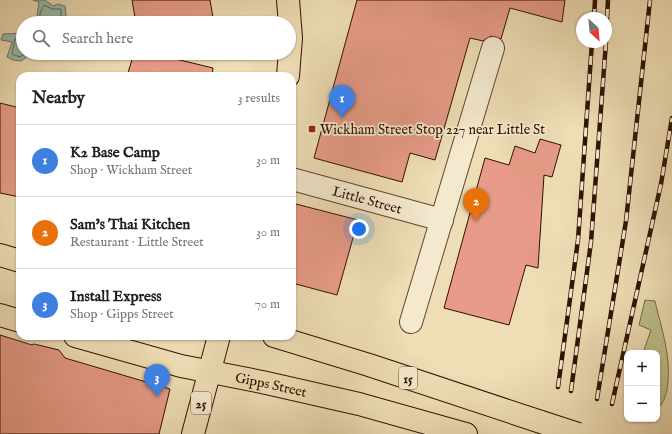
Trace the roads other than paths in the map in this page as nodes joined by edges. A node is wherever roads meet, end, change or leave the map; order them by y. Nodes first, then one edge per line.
1 (288, 0) edge
2 (289, 16) edge
3 (493, 48) dead end
4 (289, 60) edge
5 (288, 72) edge
6 (296, 180) edge
7 (442, 220) junction
8 (0, 255) edge
9 (16, 260) edge
10 (0, 315) edge
11 (16, 320) edge
12 (410, 322) dead end
13 (91, 340) edge
14 (218, 340) edge
15 (287, 340) edge
16 (209, 372) junction
17 (193, 434) edge
18 (466, 434) edge
19 (578, 434) edge

1 - 2 main road
3 - 7 street
4 - 5 main road
6 - 7 street, Little Street
7 - 12 street
8 - 9 main road
10 - 11 main road
13 - 16 main road, Gipps Street
14 - 16 main road, 25
15 - 19 main road, 15, bridge
16 - 17 main road, 25
16 - 18 main road, Gipps Street

